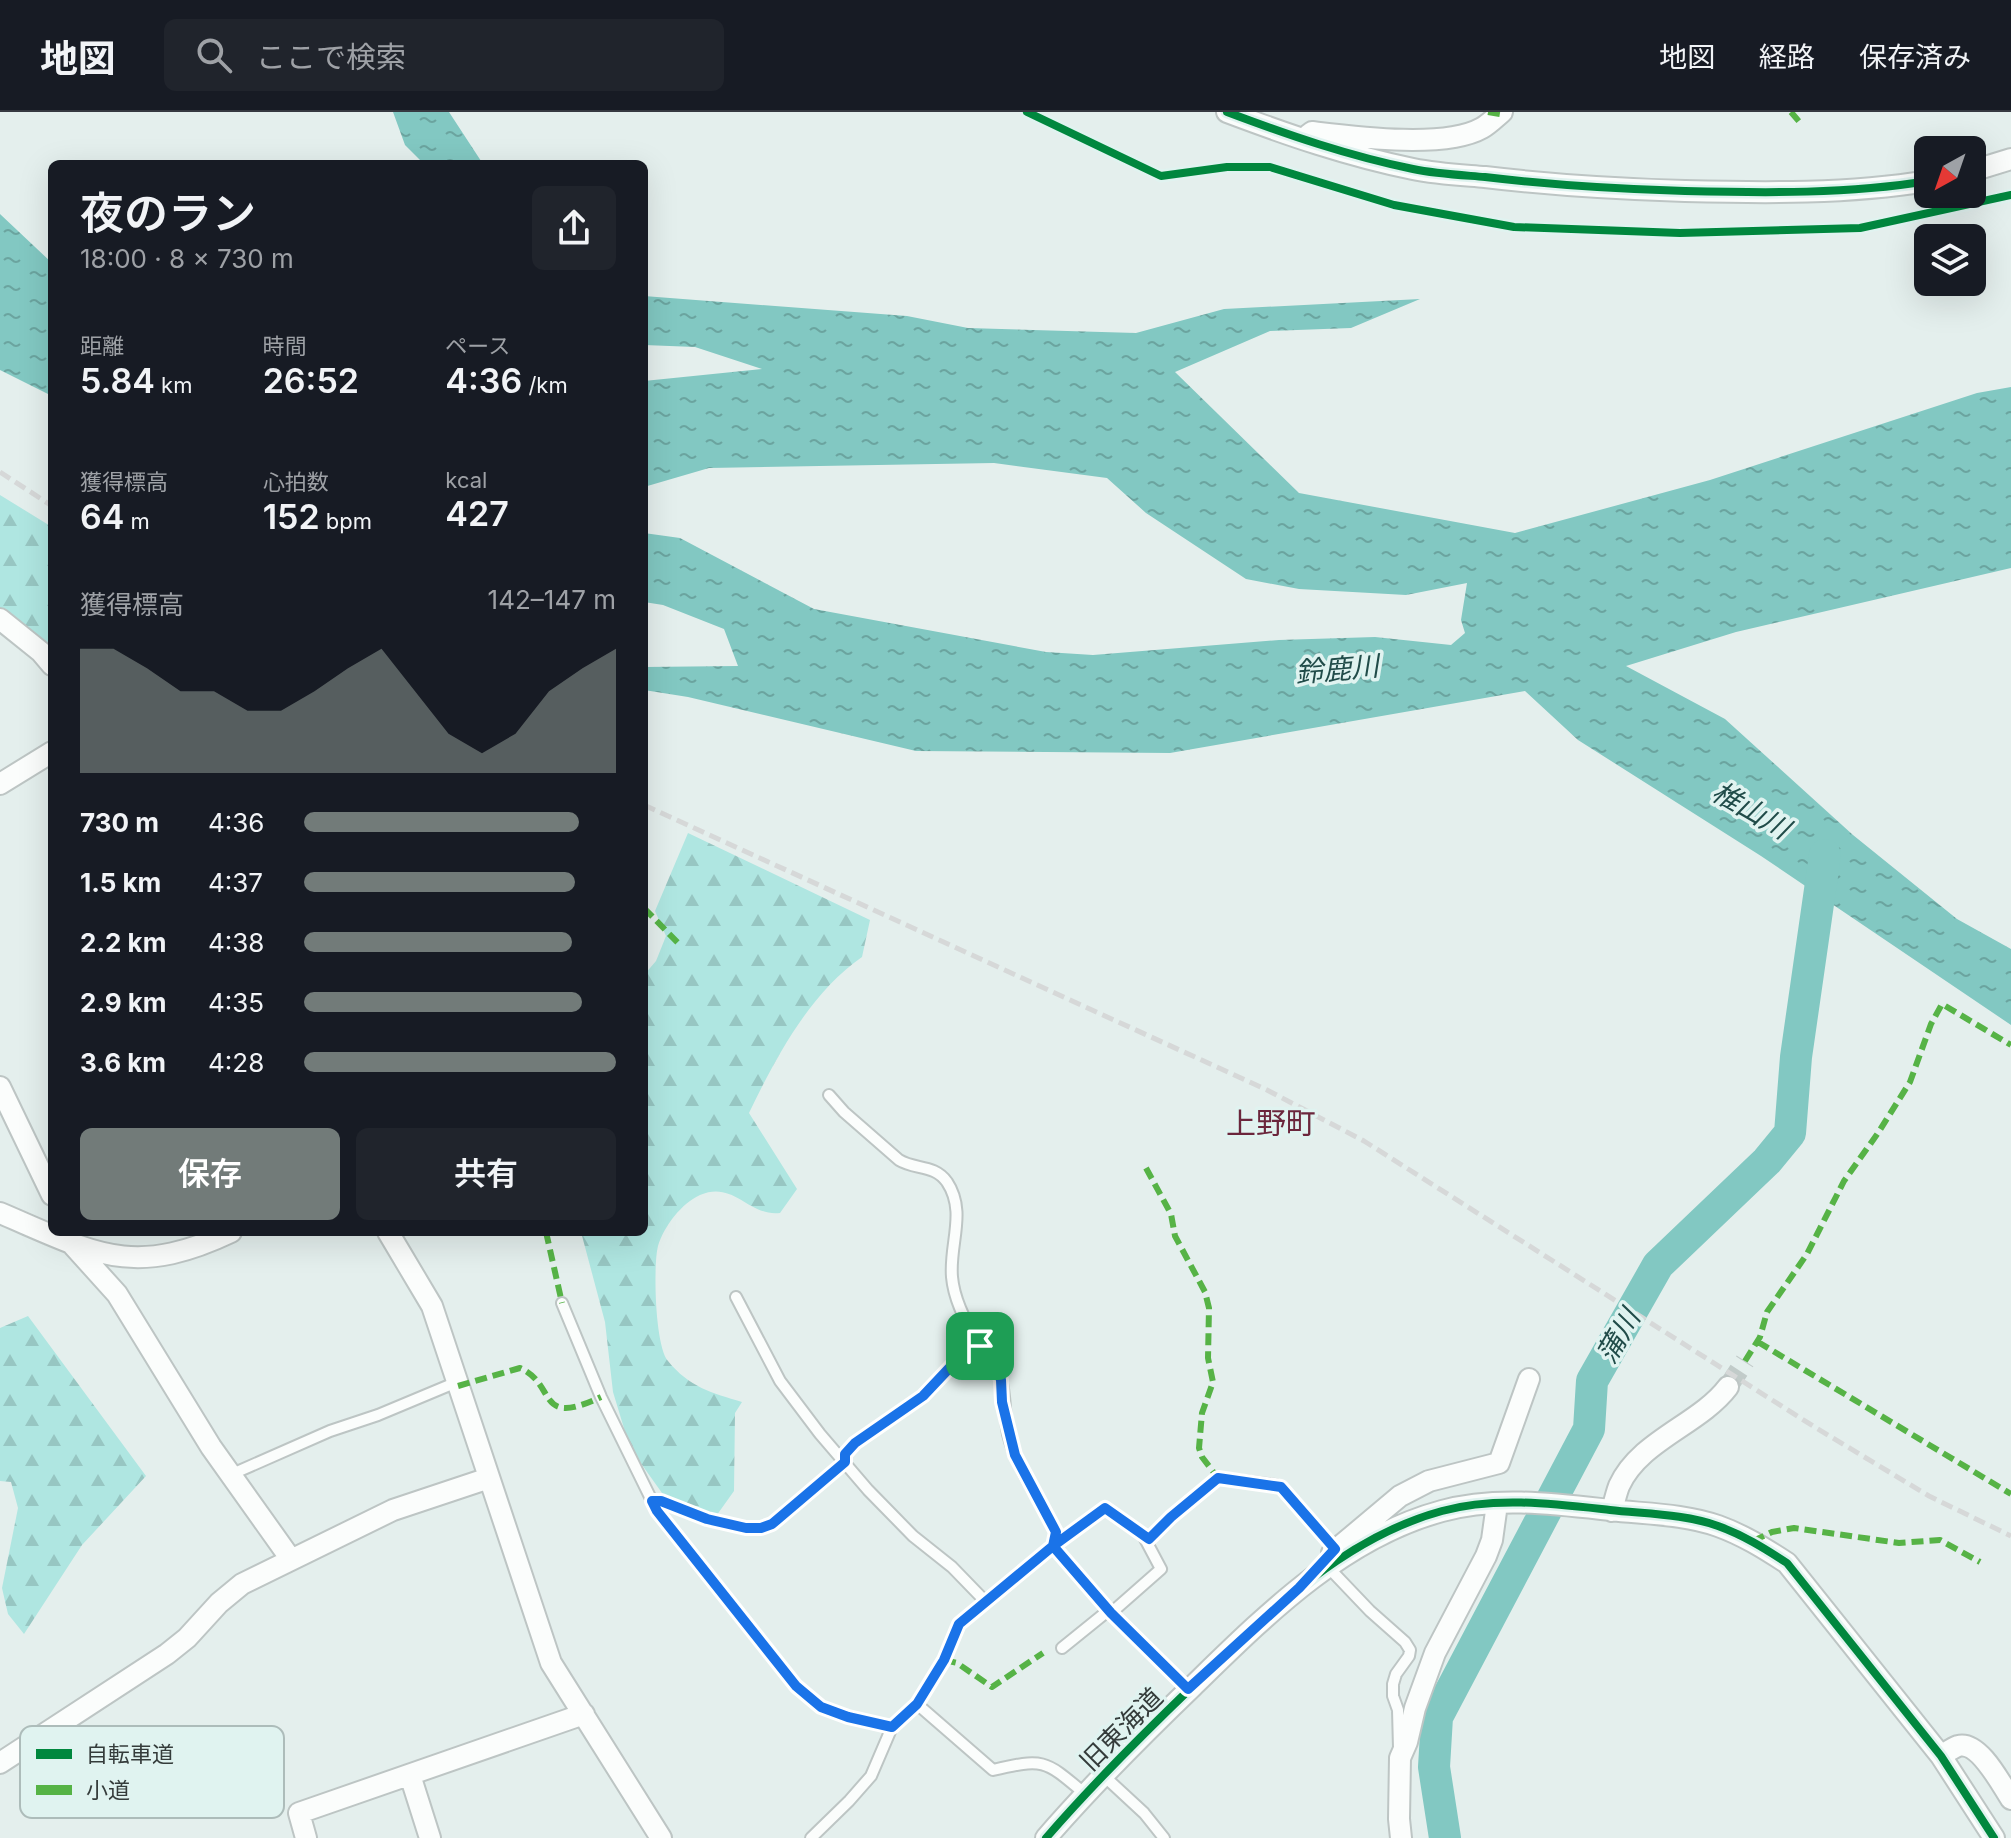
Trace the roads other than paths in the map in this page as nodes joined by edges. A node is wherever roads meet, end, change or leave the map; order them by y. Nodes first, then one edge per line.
1 (1227, 112) edge
2 (1502, 112) edge
3 (1301, 140) junction
4 (2011, 159) edge
5 (1986, 167) edge
6 (1914, 183) edge
7 (0, 619) edge
8 (48, 660) edge
9 (48, 754) edge
10 (0, 784) edge
11 (0, 1087) edge
12 (829, 1095) dead end
13 (48, 1187) edge
14 (0, 1213) edge
15 (48, 1230) edge
16 (223, 1236) edge
17 (390, 1236) edge
18 (69, 1238) edge
19 (736, 1297) dead end
20 (562, 1303) dead end
21 (980, 1346) junction
22 (1529, 1379) dead end
23 (457, 1382) junction
24 (1728, 1387) tunnel mouth
25 (845, 1462) junction
26 (230, 1475) junction
27 (489, 1478) junction
28 (652, 1501) junction
29 (1502, 1503) junction
30 (1612, 1511) junction
31 (1143, 1534) junction
32 (1053, 1546) junction
33 (290, 1558) junction
34 (1332, 1558) junction
35 (984, 1600) junction
36 (1110, 1611) junction
37 (1062, 1648) dead end
38 (1188, 1689) junction
39 (917, 1704) junction
40 (584, 1714) junction
41 (57, 1726) edge
42 (892, 1727) junction
43 (20, 1750) edge
44 (1941, 1756) junction
45 (1400, 1758) junction
46 (0, 1763) edge
47 (410, 1775) junction
48 (1103, 1775) junction
49 (1084, 1793) junction
50 (2011, 1799) edge
51 (306, 1838) edge
52 (430, 1838) edge
53 (661, 1838) edge
54 (811, 1838) edge
55 (1046, 1838) edge
56 (1164, 1838) edge
57 (1401, 1838) edge
58 (1994, 1838) edge

1 - 3 street
2 - 3 street
3 - 6 street
4 - 5 street
7 - 8 street
9 - 10 street
11 - 13 street
12 - 21 lane
14 - 15 street
16 - 18 street
17 - 23 street
18 - 26 street
19 - 25 lane
20 - 28 lane
21 - 25 lane
21 - 32 lane
22 - 34 street
23 - 26 lane
23 - 27 street
24 - 30 street
25 - 28 lane
25 - 35 lane
26 - 33 street
27 - 33 street
27 - 40 street
28 - 42 lane
29 - 30 street, 旧東海道
29 - 34 street, 旧東海道
29 - 45 street
30 - 44 street, 旧東海道
31 - 32 lane
31 - 34 lane
31 - 36 lane
32 - 35 lane
32 - 36 lane
33 - 41 street
34 - 38 street, 旧東海道
34 - 45 lane
35 - 39 lane
36 - 37 lane
36 - 38 lane
38 - 48 street, 旧東海道
39 - 42 lane
39 - 49 lane
40 - 47 street
40 - 53 street
42 - 54 lane
43 - 46 street
44 - 50 street
44 - 58 street, 旧東海道
45 - 57 street
47 - 51 street
47 - 52 street
48 - 49 street, 旧東海道
48 - 56 lane
49 - 55 street, 旧東海道

